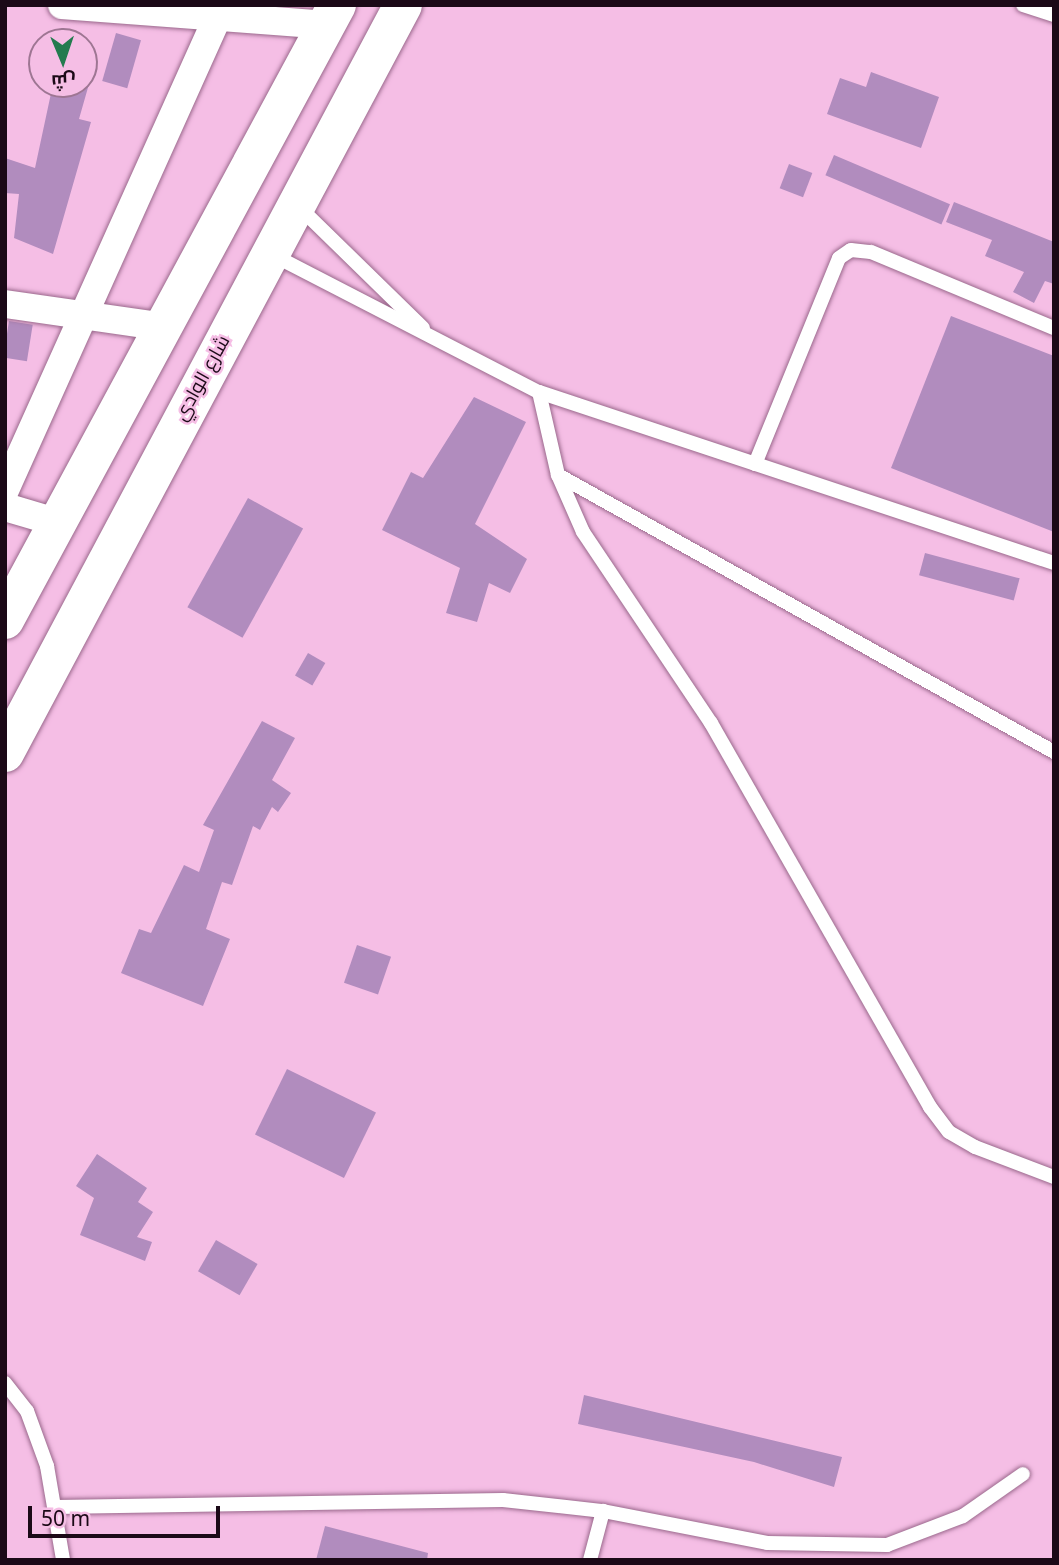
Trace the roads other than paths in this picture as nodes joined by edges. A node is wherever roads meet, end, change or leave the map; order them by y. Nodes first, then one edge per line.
1 (62, 5) edge
2 (403, 5) edge
3 (1023, 5) edge
4 (222, 10) edge
5 (332, 15) edge
6 (1054, 15) edge
7 (297, 204) junction
8 (270, 254) junction
9 (5, 304) edge
10 (87, 315) junction
11 (164, 327) junction
12 (1054, 328) edge
13 (424, 329) junction
14 (139, 374) junction
15 (539, 392) junction
16 (188, 403) junction
17 (755, 464) junction
18 (88, 469) junction
19 (558, 475) junction
20 (5, 490) edge
21 (139, 492) junction
22 (5, 507) edge
23 (59, 523) junction
24 (1054, 563) edge
25 (5, 621) edge
26 (1054, 752) edge
27 (5, 753) edge
28 (1054, 1177) edge
29 (5, 1383) edge
30 (1023, 1474) dead end
31 (56, 1507) junction
32 (603, 1511) junction
33 (63, 1560) edge
34 (590, 1560) edge

1 - 4 street
2 - 7 main road, شارع الوادي
3 - 6 lane
4 - 5 street
4 - 10 street
5 - 11 main road
7 - 8 main road, شارع الوادي
7 - 13 lane
8 - 13 lane
8 - 16 main road, شارع الوادي
9 - 10 street
10 - 11 street
10 - 20 street
11 - 14 main road
12 - 17 lane
13 - 15 lane
14 - 16 main road
14 - 18 main road
15 - 17 lane
15 - 19 lane
16 - 21 main road, شارع الوادي
17 - 24 lane
18 - 21 main road
18 - 23 main road
19 - 26 lane
19 - 28 lane
21 - 27 main road, شارع الوادي
22 - 23 street
23 - 25 main road
29 - 31 lane
30 - 32 lane
31 - 32 lane
31 - 33 lane
32 - 34 lane

